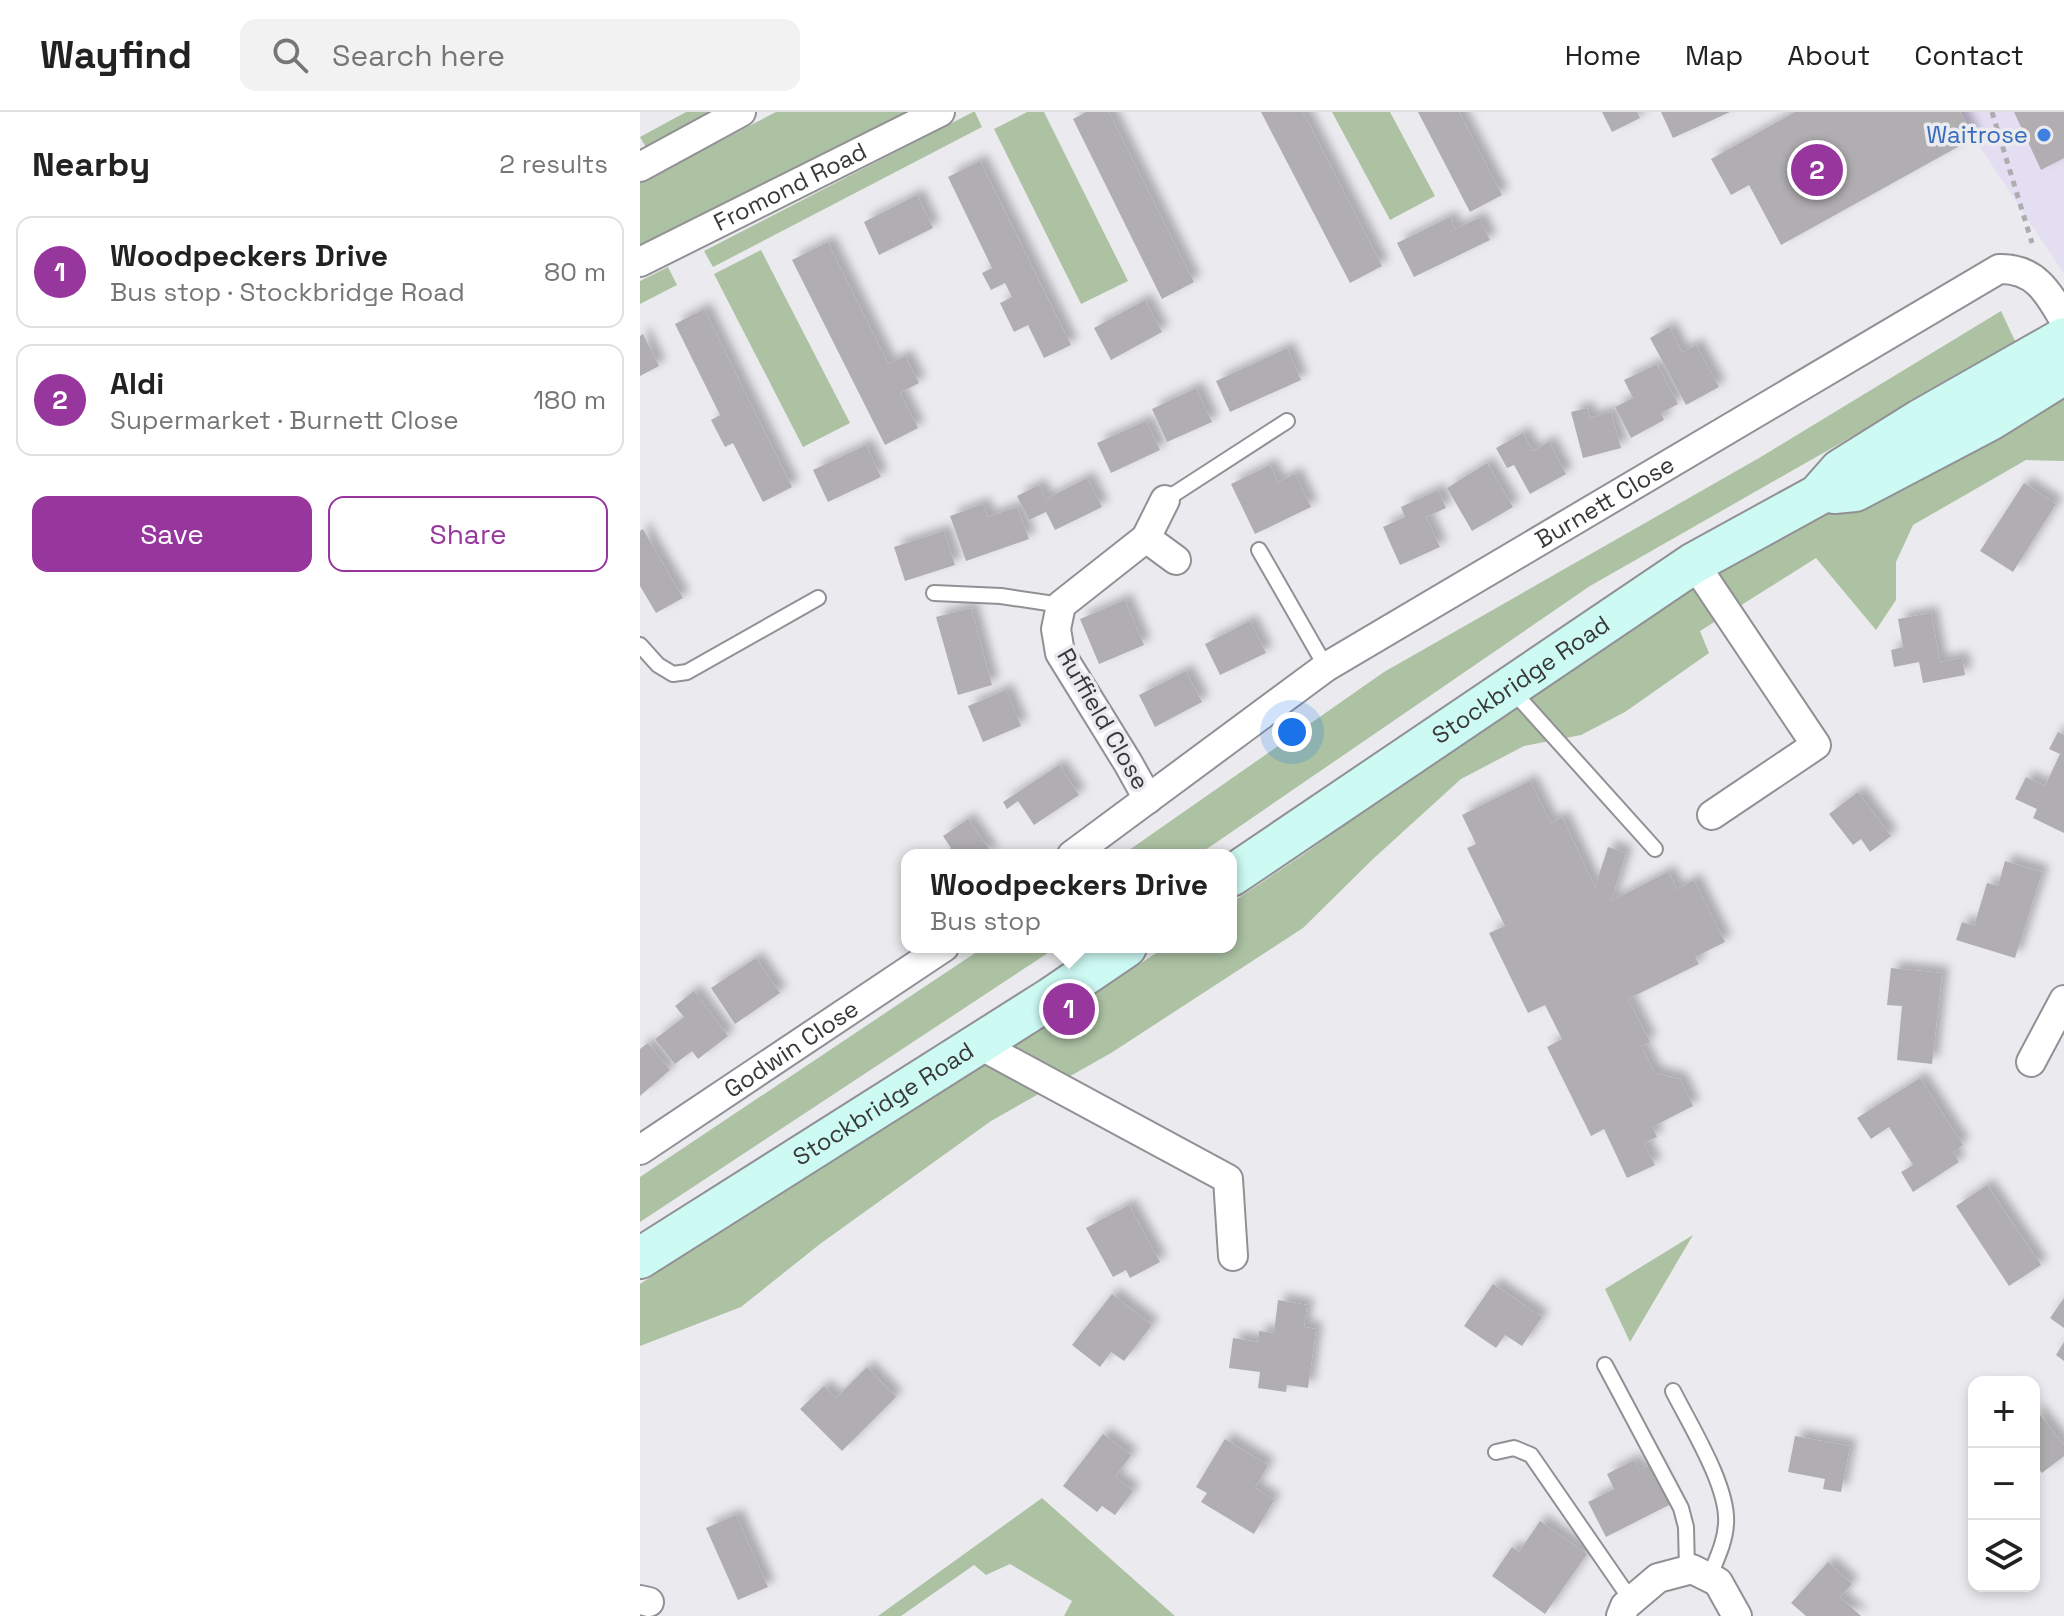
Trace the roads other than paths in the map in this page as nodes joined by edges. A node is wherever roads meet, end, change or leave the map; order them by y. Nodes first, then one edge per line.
1 (741, 112) edge
2 (940, 112) edge
3 (640, 167) edge
4 (640, 262) edge
5 (2064, 320) edge
6 (2064, 338) edge
7 (2064, 374) edge
8 (1287, 421) dead end
9 (1818, 495) junction
10 (1165, 500) joint
11 (1146, 538) junction
12 (1259, 550) dead end
13 (1176, 560) dead end
14 (1694, 563) junction
15 (934, 593) dead end
16 (818, 598) dead end
17 (1061, 605) junction
18 (640, 645) edge
19 (1326, 667) junction
20 (1510, 687) junction
21 (1148, 799) junction
22 (1712, 815) dead end
23 (1080, 849) edge
24 (1655, 849) dead end
25 (1237, 872) edge
26 (935, 953) edge
27 (1117, 953) edge
28 (2064, 1000) edge
29 (978, 1044) junction
30 (2031, 1062) dead end
31 (640, 1150) edge
32 (1233, 1256) dead end
33 (640, 1258) edge
34 (1605, 1365) dead end
35 (1673, 1391) dead end
36 (1496, 1452) dead end
37 (1698, 1574) junction
38 (1626, 1608) edge
39 (1737, 1616) edge

1 - 3 street
2 - 4 street, Fromond Road
5 - 19 street, Burnett Close
6 - 9 main road, Stockbridge Road
7 - 9 main road, Stockbridge Road
8 - 10 lane
9 - 14 main road, Stockbridge Road
10 - 11 street
11 - 13 street
11 - 17 street
12 - 19 lane
14 - 20 main road, Stockbridge Road
14 - 22 street
15 - 17 lane
16 - 18 lane
17 - 21 street, Ruffield Close
19 - 21 street, Burnett Close
20 - 24 lane
20 - 25 main road, Stockbridge Road
21 - 23 street
26 - 31 street, Godwin Close
27 - 29 main road, Stockbridge Road
28 - 30 street
29 - 32 street
29 - 33 main road, Stockbridge Road
34 - 37 lane
35 - 37 lane
36 - 38 lane
37 - 38 street
37 - 39 street

